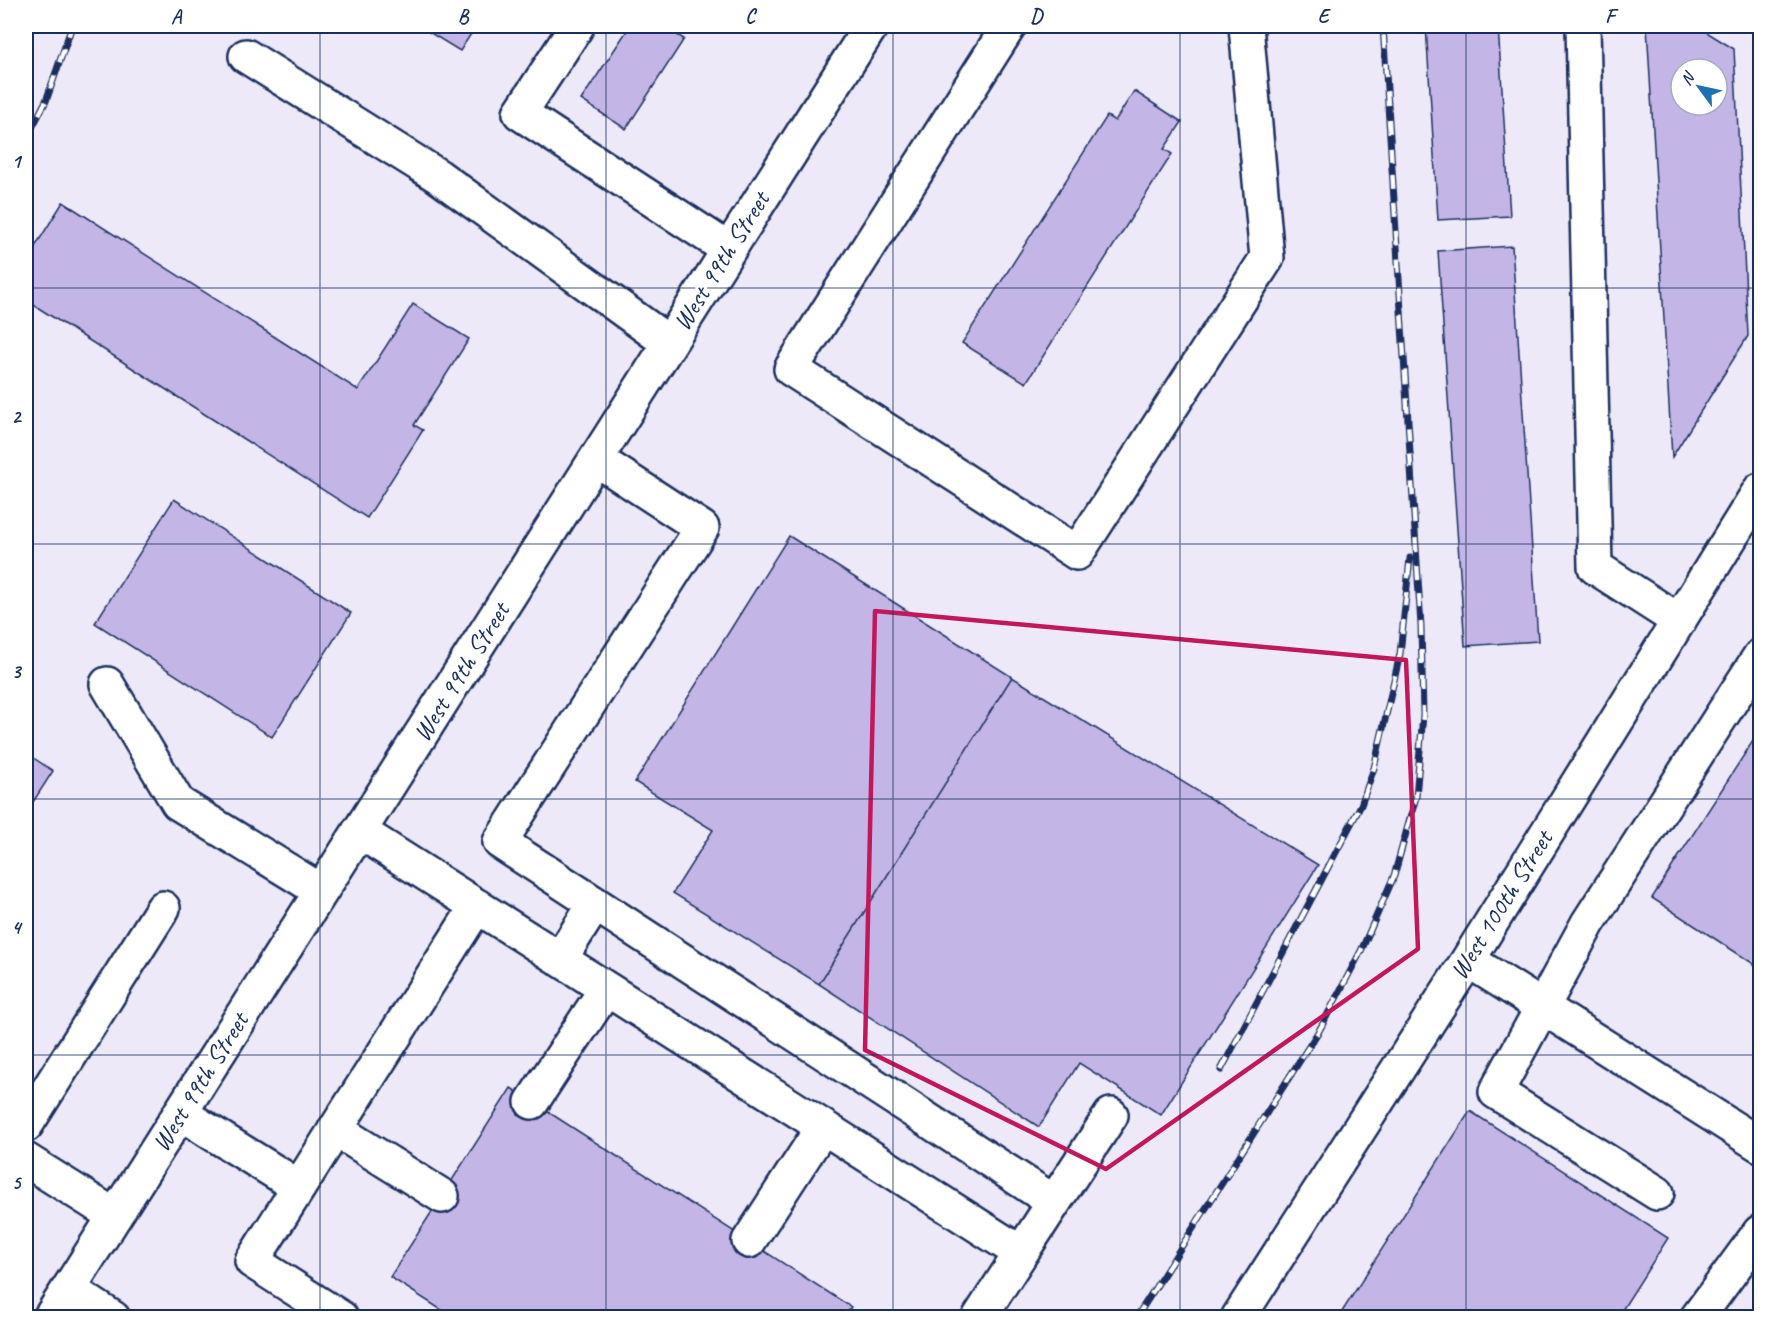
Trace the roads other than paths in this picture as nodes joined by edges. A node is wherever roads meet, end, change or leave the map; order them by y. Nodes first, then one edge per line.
1 (577, 26) edge
2 (871, 26) edge
3 (1010, 26) edge
4 (1246, 26) edge
5 (1583, 26) edge
6 (246, 56) dead end
7 (728, 249) junction
8 (669, 343) junction
9 (596, 459) junction
10 (1761, 490) edge
11 (1679, 621) junction
12 (1761, 656) edge
13 (106, 684) dead end
14 (359, 831) junction
15 (321, 891) junction
16 (595, 904) junction
17 (477, 906) junction
18 (164, 908) dead end
19 (560, 959) junction
20 (1468, 960) junction
21 (606, 989) junction
22 (1543, 1009) junction
23 (532, 1102) dead end
24 (180, 1113) junction
25 (1111, 1114) dead end
26 (26, 1125) edge
27 (823, 1127) junction
28 (335, 1129) junction
29 (1761, 1144) edge
30 (26, 1160) edge
31 (299, 1187) junction
32 (1657, 1193) dead end
33 (442, 1196) dead end
34 (1054, 1202) junction
35 (115, 1216) junction
36 (1761, 1232) edge
37 (749, 1241) dead end
38 (1021, 1253) junction
39 (69, 1288) junction
40 (50, 1317) edge
41 (113, 1317) edge
42 (342, 1317) edge
43 (979, 1317) edge
44 (1238, 1317) edge
45 (1697, 1317) edge

1 - 7 street
2 - 7 street, West 99th Street
3 - 4 street
5 - 11 street
6 - 8 street
7 - 8 street, West 99th Street
8 - 9 street, West 99th Street
9 - 14 street, West 99th Street
9 - 16 street
10 - 11 street, West 100th Street
11 - 20 street, West 100th Street
12 - 22 street
13 - 15 street
14 - 15 street, West 99th Street
14 - 17 street
15 - 24 street, West 99th Street
16 - 19 street
16 - 34 street
17 - 19 street
17 - 28 street
18 - 26 street
19 - 21 street
20 - 22 street
20 - 44 street, West 100th Street
21 - 23 street
21 - 27 street
22 - 29 street
22 - 32 street
24 - 31 street
24 - 35 street, West 99th Street
25 - 34 street
27 - 37 street
27 - 38 street
28 - 31 street
28 - 33 street
30 - 35 street
31 - 42 street
34 - 38 street
35 - 39 street, West 99th Street
36 - 45 street
38 - 43 street
39 - 40 street, West 99th Street
39 - 41 street

